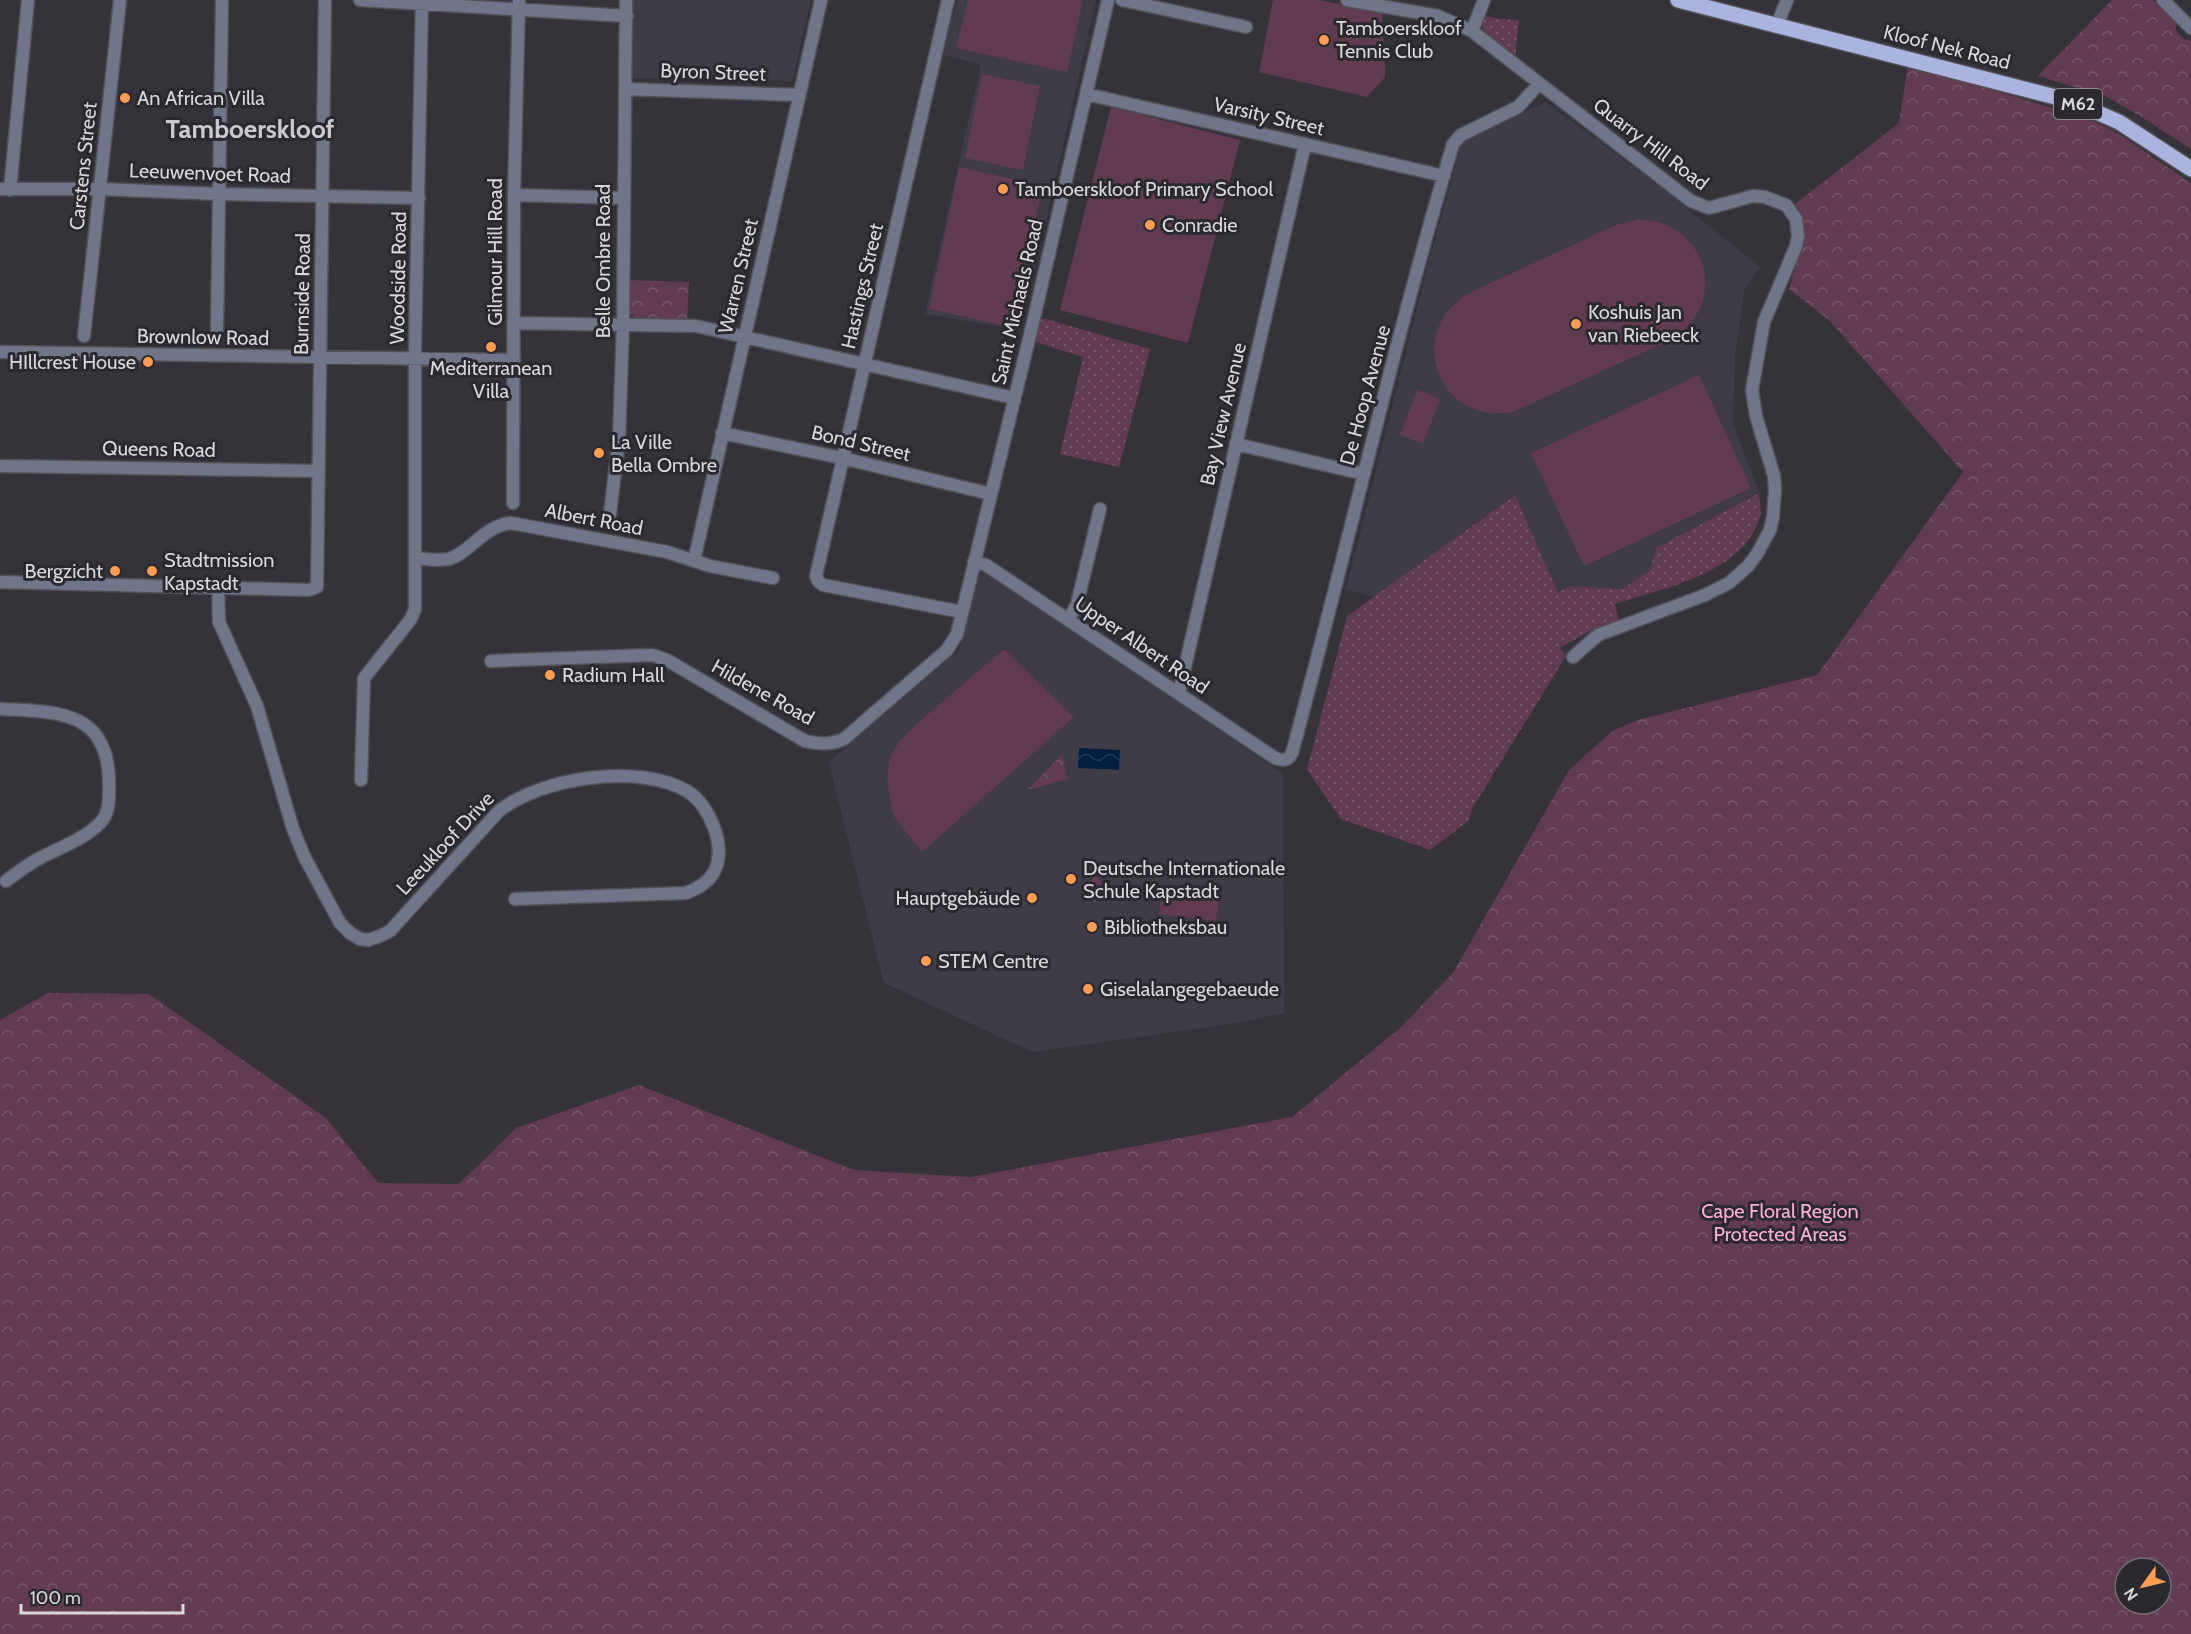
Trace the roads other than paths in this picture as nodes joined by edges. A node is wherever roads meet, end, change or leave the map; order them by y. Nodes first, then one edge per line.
1 (28, 0) edge
2 (120, 0) edge
3 (222, 0) edge
4 (325, 0) edge
5 (360, 0) edge
6 (626, 0) edge
7 (821, 0) edge
8 (948, 0) edge
9 (1108, 0) edge
10 (1122, 0) edge
11 (1347, 0) edge
12 (1484, 0) edge
13 (1678, 0) edge
14 (1787, 0) edge
15 (2163, 0) edge
16 (422, 1) edge
17 (518, 5) edge
18 (627, 16) junction
19 (1777, 25) junction
20 (1246, 27) dead end
21 (2191, 28) edge
22 (1472, 31) junction
23 (1539, 84) junction
24 (625, 89) junction
25 (1086, 94) junction
26 (799, 95) junction
27 (1305, 144) junction
28 (2191, 169) edge
29 (1444, 177) junction
30 (100, 189) junction
31 (5, 190) edge
32 (219, 194) junction
33 (514, 195) junction
34 (323, 196) junction
35 (419, 198) junction
36 (623, 198) junction
37 (514, 323) junction
38 (623, 324) junction
39 (217, 330) dead end
40 (84, 336) dead end
41 (744, 337) junction
42 (0, 352) edge
43 (321, 358) junction
44 (417, 360) junction
45 (514, 360) junction
46 (864, 364) junction
47 (1014, 398) junction
48 (722, 433) junction
49 (1236, 444) junction
50 (842, 458) junction
51 (0, 466) edge
52 (318, 471) junction
53 (1364, 474) junction
54 (991, 494) junction
55 (513, 503) dead end
56 (1100, 509) dead end
57 (609, 522) dead end
58 (415, 558) junction
59 (694, 561) junction
60 (974, 562) junction
61 (773, 578) dead end
62 (0, 582) edge
63 (218, 586) junction
64 (962, 612) junction
65 (1069, 619) junction
66 (1572, 657) dead end
67 (490, 661) dead end
68 (1179, 693) junction
69 (0, 709) edge
70 (1288, 758) joint
71 (361, 780) dead end
72 (6, 881) dead end
73 (515, 899) dead end

1 - 31 street
2 - 30 street, Carstens Street
3 - 32 street
4 - 34 street, Burnside Road
5 - 16 street
6 - 18 street, Belle Ombre Road
7 - 26 street, Warren Street
8 - 46 street, Hastings Street
9 - 25 street, Saint Michaels Road
10 - 20 street
11 - 22 street, Quarry Hill Road
12 - 22 street
13 - 19 main road, Kloof Nek Road / M62
14 - 19 street
15 - 21 street
16 - 17 street
16 - 35 street, Woodside Road
17 - 18 street
17 - 33 street, Gilmour Hill Road
18 - 24 street, Belle Ombre Road
19 - 28 main road, Kloof Nek Road / M62
22 - 23 street, Quarry Hill Road
23 - 29 street, De Hoop Avenue
23 - 66 street, Quarry Hill Road
24 - 26 street, Byron Street
24 - 36 street, Belle Ombre Road
25 - 27 street, Varsity Street
25 - 47 street, Saint Michaels Road
26 - 41 street, Warren Street
27 - 29 street, Varsity Street
27 - 49 street, Bay View Avenue
29 - 53 street, De Hoop Avenue
30 - 31 street, Leeuwenvoet Road
30 - 32 street, Leeuwenvoet Road
30 - 40 street, Carstens Street
32 - 34 street, Leeuwenvoet Road
32 - 39 street
33 - 36 street
33 - 37 street, Gilmour Hill Road
34 - 35 street, Leeuwenvoet Road
34 - 43 street, Burnside Road
35 - 44 street, Woodside Road
36 - 38 street, Belle Ombre Road
37 - 38 street
37 - 45 street, Gilmour Hill Road
38 - 41 street
38 - 57 street, Belle Ombre Road
41 - 46 street
41 - 48 street, Warren Street
42 - 43 street, Brownlow Road
43 - 44 street, Brownlow Road
43 - 52 street, Burnside Road
44 - 45 street, Brownlow Road
44 - 58 street, Woodside Road
45 - 55 street, Gilmour Hill Road
46 - 47 street
46 - 50 street, Hastings Street
47 - 54 street, Saint Michaels Road
48 - 50 street, Bond Street
48 - 59 street, Warren Street
49 - 53 street
49 - 68 street, Bay View Avenue
50 - 54 street, Bond Street
50 - 64 street, Hastings Street
51 - 52 street, Queens Road
52 - 63 street, Burnside Road
53 - 70 street, De Hoop Avenue
54 - 60 street, Saint Michaels Road
56 - 65 street
58 - 59 street, Albert Road
58 - 71 street, Woodside Road
59 - 61 street, Albert Road
60 - 64 street, Saint Michaels Road
60 - 65 street, Upper Albert Road
62 - 63 street
63 - 73 street, Leeukloof Drive
64 - 67 street, Hildene Road
65 - 68 street, Upper Albert Road
68 - 70 street, Upper Albert Road
69 - 72 street

